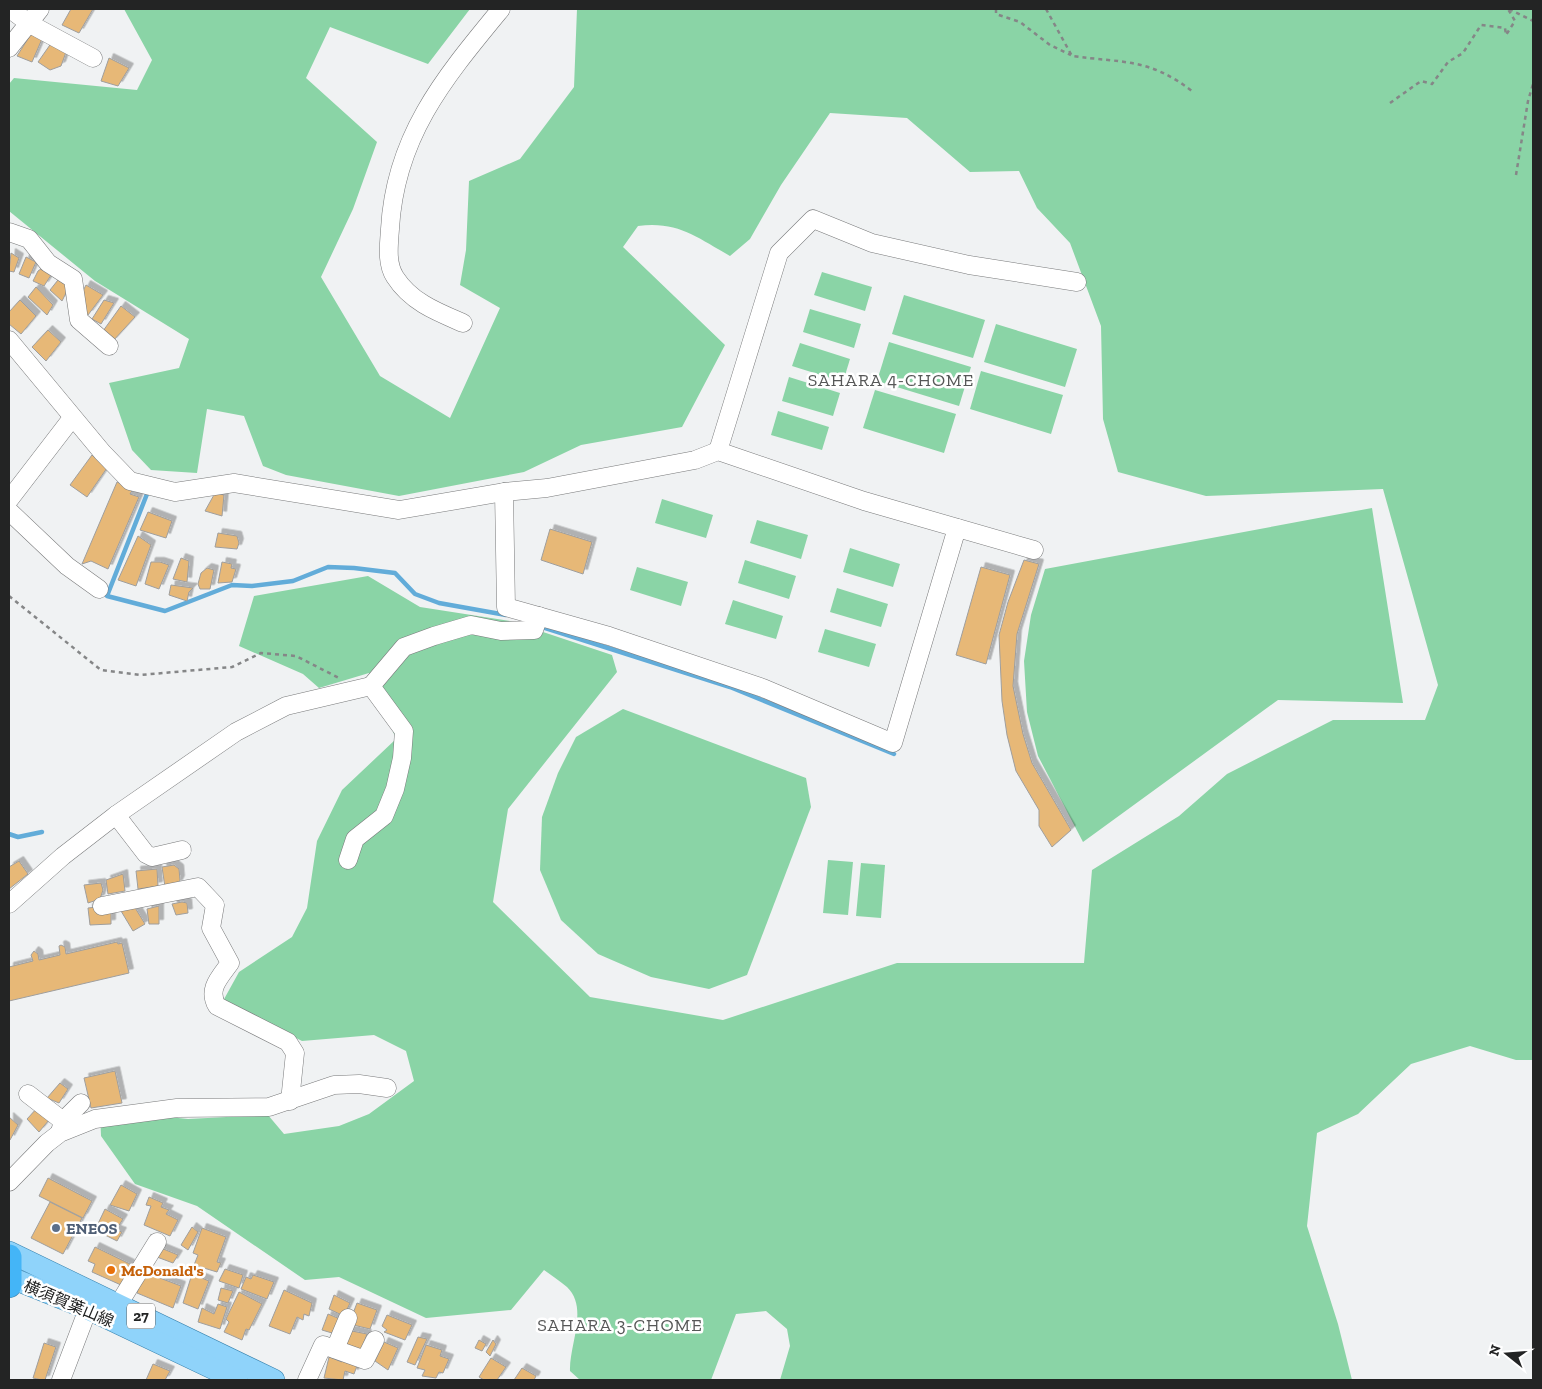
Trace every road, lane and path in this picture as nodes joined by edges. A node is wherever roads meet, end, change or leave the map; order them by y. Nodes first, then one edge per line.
1 (10, 9) edge
2 (40, 9) edge
3 (501, 9) edge
4 (996, 9) edge
5 (1046, 9) edge
6 (1509, 9) edge
7 (1533, 21) edge
8 (30, 24) junction
9 (9, 48) edge
10 (1072, 56) junction
11 (93, 58) dead end
12 (1533, 84) edge
13 (1192, 90) dead end
14 (1390, 103) dead end
15 (1516, 175) dead end
16 (9, 232) edge
17 (1077, 282) dead end
18 (463, 323) dead end
19 (9, 340) edge
20 (109, 346) dead end
21 (72, 418) junction
22 (718, 452) junction
23 (504, 492) junction
24 (9, 500) edge
25 (9, 511) edge
26 (958, 528) junction
27 (1034, 550) dead end
28 (99, 589) dead end
29 (9, 596) edge
30 (539, 616) junction
31 (364, 687) junction
32 (116, 815) junction
33 (182, 850) dead end
34 (348, 860) dead end
35 (9, 904) edge
36 (102, 906) dead end
37 (387, 1088) dead end
38 (28, 1094) dead end
39 (290, 1101) junction
40 (81, 1102) dead end
41 (62, 1127) junction
42 (9, 1182) edge
43 (157, 1242) dead end
44 (9, 1252) edge
45 (9, 1274) edge
46 (118, 1305) junction
47 (88, 1309) junction
48 (348, 1318) dead end
49 (375, 1340) dead end
50 (335, 1349) junction
51 (62, 1380) edge
52 (237, 1380) edge
53 (274, 1380) edge
54 (307, 1380) edge

1 - 8 street
2 - 8 street
3 - 18 street
4 - 10 path
5 - 10 path
6 - 7 path
6 - 14 path
8 - 9 street
8 - 11 street
10 - 13 path
12 - 15 path
16 - 20 street
17 - 22 street
19 - 21 street
21 - 23 street
21 - 24 street
22 - 23 street
22 - 26 street
23 - 30 street
25 - 28 street
26 - 27 street
26 - 30 street
29 - 31 path
30 - 31 street
31 - 32 street
31 - 34 street
32 - 33 street
32 - 35 street
36 - 39 street
37 - 39 street
38 - 41 street
39 - 41 street
40 - 41 street
41 - 42 street
43 - 46 street
44 - 46 main road, 横須賀葉山線 / 27
45 - 47 main road, 横須賀葉山線 / 27
46 - 53 main road, 横須賀葉山線 / 27
47 - 51 street
47 - 52 main road, 横須賀葉山線 / 27
48 - 50 street
49 - 50 street
50 - 54 street

